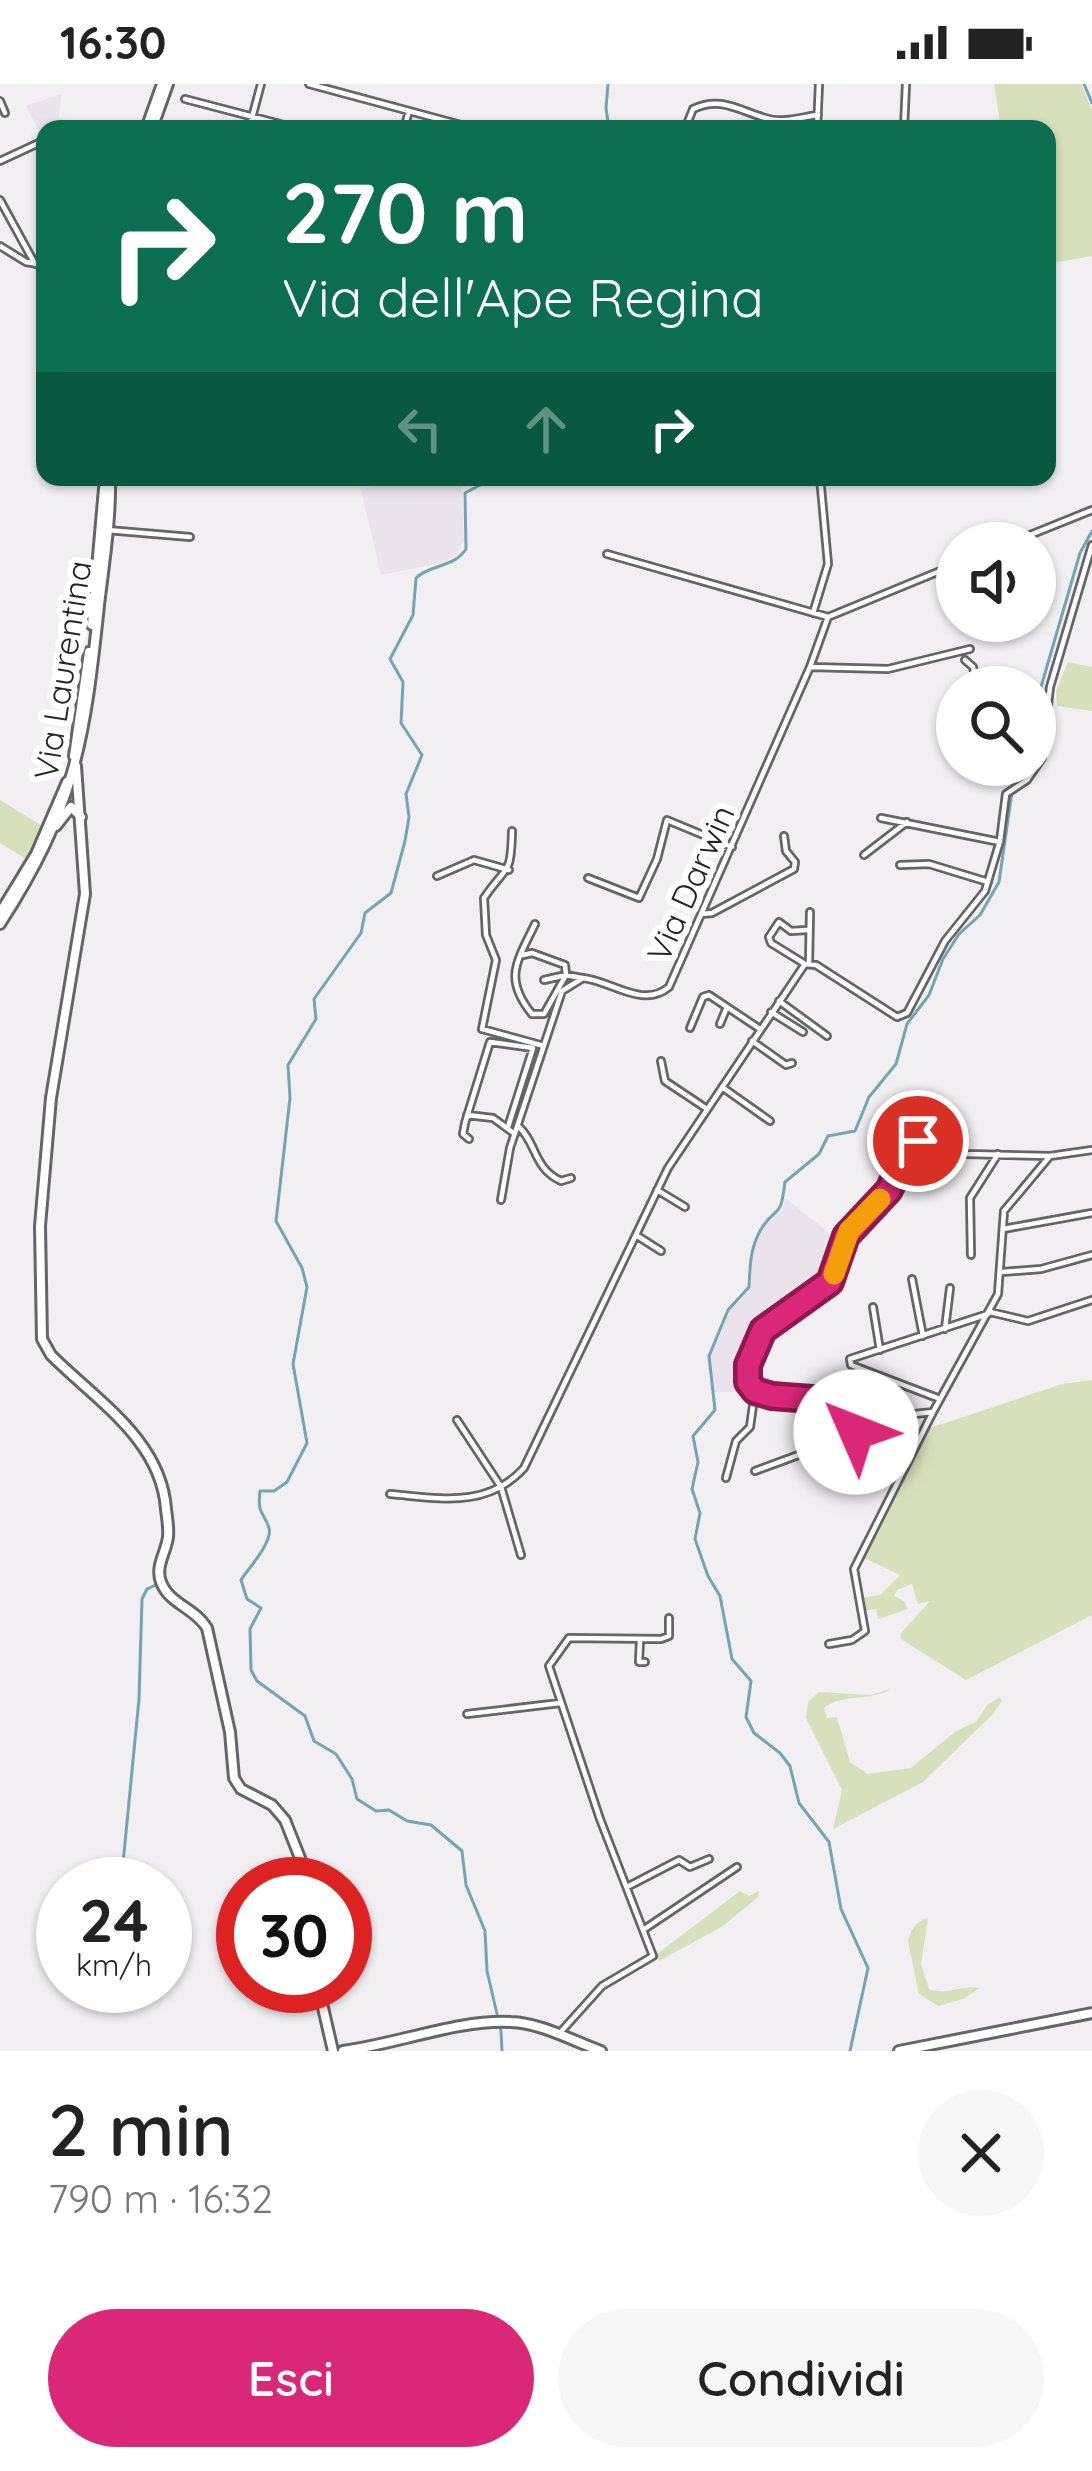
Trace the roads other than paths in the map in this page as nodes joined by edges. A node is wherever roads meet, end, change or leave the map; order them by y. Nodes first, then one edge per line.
1 (165, 84) edge
2 (261, 84) edge
3 (309, 84) edge
4 (819, 84) edge
5 (906, 84) edge
6 (184, 99) dead end
7 (0, 101) edge
8 (409, 111) junction
9 (5, 112) dead end
10 (818, 115) junction
11 (253, 117) junction
12 (154, 120) edge
13 (252, 120) edge
14 (264, 120) edge
15 (406, 120) edge
16 (442, 120) edge
17 (689, 120) edge
18 (778, 120) edge
19 (778, 120) edge
20 (818, 120) edge
21 (904, 120) edge
22 (36, 144) edge
23 (0, 161) edge
24 (0, 200) edge
25 (0, 246) edge
26 (35, 264) joint
27 (107, 486) edge
28 (108, 486) edge
29 (821, 486) edge
30 (1092, 510) edge
31 (1056, 524) edge
32 (107, 530) junction
33 (190, 537) dead end
34 (1092, 545) edge
35 (607, 554) dead end
36 (936, 573) edge
37 (812, 615) junction
38 (828, 617) junction
39 (970, 649) dead end
40 (965, 660) dead end
41 (972, 666) edge
42 (1050, 666) edge
43 (810, 667) junction
44 (76, 766) junction
45 (1017, 786) edge
46 (881, 818) dead end
47 (908, 822) junction
48 (82, 824) junction
49 (56, 826) junction
50 (512, 831) dead end
51 (784, 836) dead end
52 (1000, 842) junction
53 (732, 847) junction
54 (864, 855) dead end
55 (900, 866) dead end
56 (507, 873) junction
57 (437, 876) dead end
58 (588, 878) dead end
59 (988, 882) junction
60 (810, 912) dead end
61 (0, 913) edge
62 (703, 914) junction
63 (0, 924) edge
64 (535, 924) dead end
65 (807, 930) junction
66 (520, 957) junction
67 (807, 964) junction
68 (566, 975) junction
69 (583, 978) junction
70 (544, 980) dead end
71 (779, 1001) junction
72 (727, 1007) junction
73 (772, 1012) junction
74 (720, 1024) dead end
75 (690, 1028) dead end
76 (760, 1029) junction
77 (803, 1032) dead end
78 (827, 1036) dead end
79 (752, 1041) junction
80 (544, 1046) junction
81 (662, 1061) dead end
82 (792, 1063) dead end
83 (722, 1087) junction
84 (707, 1109) junction
85 (467, 1115) junction
86 (770, 1120) dead end
87 (508, 1127) junction
88 (516, 1130) junction
89 (469, 1139) dead end
90 (1092, 1150) edge
91 (998, 1154) junction
92 (1050, 1156) junction
93 (571, 1178) dead end
94 (657, 1190) junction
95 (501, 1200) dead end
96 (685, 1207) dead end
97 (1092, 1213) edge
98 (1001, 1230) junction
99 (636, 1234) junction
100 (661, 1250) dead end
101 (971, 1255) dead end
102 (1092, 1255) edge
103 (1002, 1272) junction
104 (912, 1279) dead end
105 (950, 1288) dead end
106 (1092, 1300) edge
107 (873, 1307) dead end
108 (989, 1313) junction
109 (945, 1329) junction
110 (923, 1336) junction
111 (880, 1350) junction
112 (755, 1391) junction
113 (940, 1399) junction
114 (933, 1412) junction
115 (458, 1420) dead end
116 (849, 1436) junction
117 (755, 1472) dead end
118 (726, 1478) dead end
119 (501, 1487) junction
120 (390, 1494) dead end
121 (521, 1556) dead end
122 (669, 1618) dead end
123 (640, 1640) junction
124 (829, 1644) dead end
125 (645, 1662) dead end
126 (560, 1703) junction
127 (467, 1714) dead end
128 (300, 1857) edge
129 (709, 1859) dead end
130 (737, 1868) dead end
131 (627, 1887) junction
132 (643, 1930) junction
133 (324, 2013) edge
134 (1092, 2013) edge
135 (558, 2035) junction
136 (333, 2051) edge
137 (343, 2051) edge
138 (601, 2051) edge
139 (899, 2051) edge

1 - 12 street
2 - 11 street
3 - 8 street
4 - 10 street
5 - 21 street
6 - 11 street
7 - 9 street
8 - 15 street
8 - 16 street
10 - 18 street
10 - 20 street
11 - 13 street
11 - 14 street
17 - 19 street
22 - 23 street
24 - 26 street
25 - 26 street
27 - 61 street, Via Laurentina
28 - 32 street, Via Laurentina
29 - 37 street
30 - 31 street
32 - 33 street
32 - 44 street, Via Laurentina
34 - 42 street
35 - 37 street
36 - 38 street
37 - 38 street
38 - 43 street, Via Darwin
39 - 43 street
40 - 41 street
43 - 53 street, Via Darwin
44 - 48 street
44 - 49 street, Via Laurentina
45 - 52 street
46 - 47 street
47 - 52 street
47 - 54 street
48 - 49 street
48 - 128 street
49 - 63 street, Via Laurentina
50 - 56 street
51 - 62 street
52 - 59 street
53 - 58 street
53 - 62 street, Via Darwin
55 - 59 street
56 - 57 street
56 - 80 street
59 - 67 street
60 - 65 street
62 - 69 street, Via Darwin
64 - 66 street
65 - 67 street
65 - 67 street
66 - 68 street
66 - 68 street
67 - 71 street
68 - 69 street
68 - 70 street
69 - 80 street
71 - 73 street
71 - 78 street
72 - 74 street
72 - 75 street
72 - 76 street
73 - 76 street
73 - 77 street
76 - 79 street
79 - 82 street
79 - 83 street
80 - 88 street
81 - 84 street
83 - 84 street
83 - 86 street
84 - 94 street
85 - 87 street
85 - 87 street
85 - 89 street
87 - 88 street
88 - 93 street
88 - 95 street
90 - 92 street
91 - 92 street
91 - 101 street
91 - 112 street
92 - 98 street
94 - 96 street
94 - 99 street
97 - 98 street
98 - 103 street
99 - 100 street
99 - 119 street
102 - 103 street
103 - 108 street
104 - 110 street
105 - 109 street
106 - 108 street
107 - 111 street
108 - 109 street
108 - 113 street
109 - 110 street
110 - 111 street
111 - 113 street
112 - 116 street
112 - 118 street
113 - 114 street
114 - 116 street
114 - 124 street
115 - 119 street
116 - 117 street
119 - 120 street
119 - 121 street
122 - 123 street
123 - 125 street
123 - 126 street
126 - 127 street
126 - 131 street
129 - 131 street
130 - 132 street
131 - 132 street
132 - 135 street
133 - 136 street
134 - 139 street
135 - 137 street
135 - 138 street

